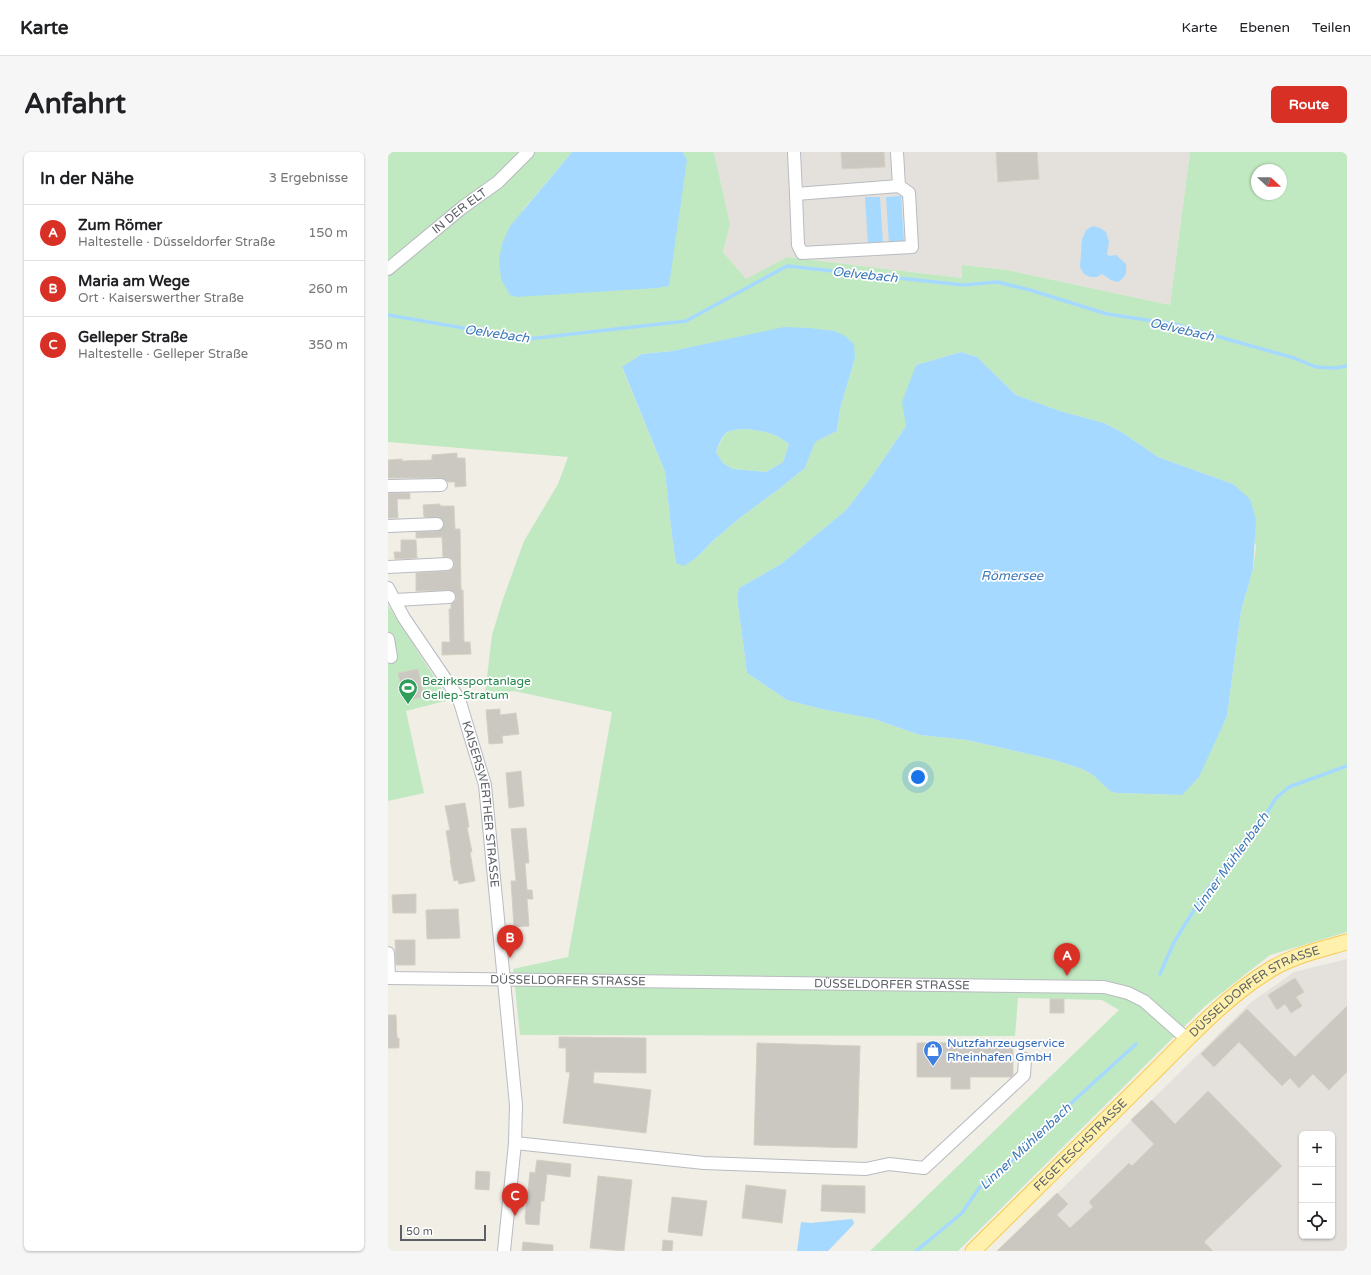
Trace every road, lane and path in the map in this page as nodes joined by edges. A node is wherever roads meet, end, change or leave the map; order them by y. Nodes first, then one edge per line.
1 (528, 152) edge
2 (794, 152) edge
3 (897, 152) edge
4 (899, 186) junction
5 (796, 194) junction
6 (388, 269) edge
7 (441, 485) dead end
8 (388, 486) edge
9 (437, 524) dead end
10 (388, 526) edge
11 (447, 564) dead end
12 (388, 566) edge
13 (390, 594) edge
14 (449, 597) dead end
15 (388, 640) edge
16 (391, 657) dead end
17 (1347, 942) edge
18 (388, 954) edge
19 (388, 978) edge
20 (504, 980) junction
21 (1187, 1039) junction
22 (1025, 1059) dead end
23 (515, 1143) junction
24 (504, 1251) edge
25 (973, 1251) edge

1 - 6 street, IN DER ELT
2 - 5 street
3 - 4 street
4 - 5 street
4 - 5 street
7 - 8 street
9 - 10 street
11 - 12 street
13 - 14 street, KAISERSWERTHER STRASSE
13 - 20 street, KAISERSWERTHER STRASSE
15 - 16 street
17 - 21 main road, DÜSSELDORFER STRASSE
18 - 19 street, DÜSSELDORFER STRASSE
19 - 20 street, DÜSSELDORFER STRASSE
20 - 21 street, DÜSSELDORFER STRASSE
20 - 23 street, KAISERSWERTHER STRASSE
21 - 25 main road, FEGETESCHSTRASSE
22 - 23 street
23 - 24 street, KAISERSWERTHER STRASSE

